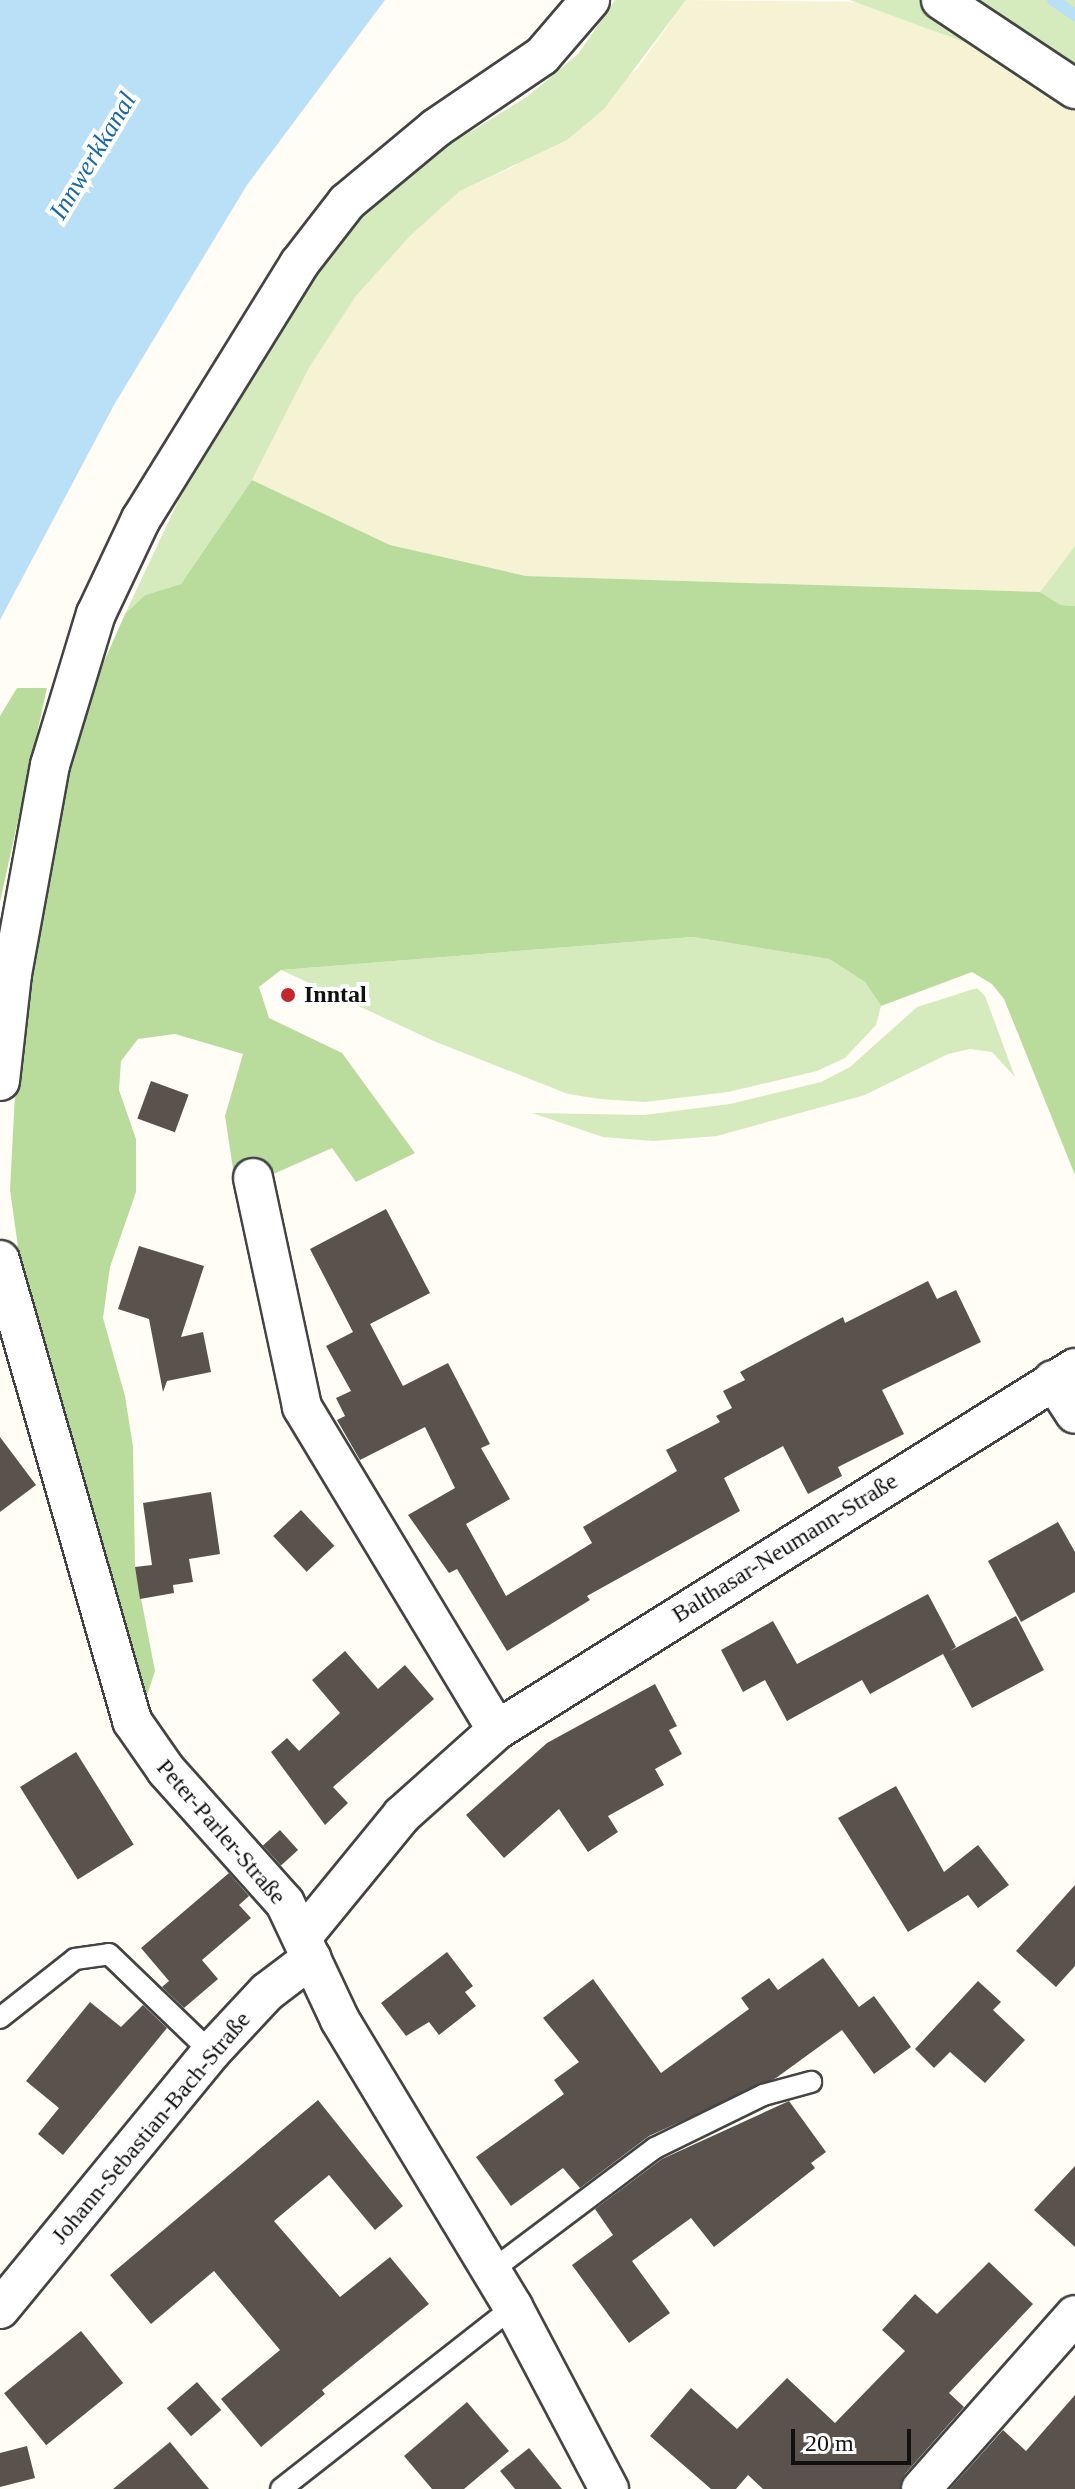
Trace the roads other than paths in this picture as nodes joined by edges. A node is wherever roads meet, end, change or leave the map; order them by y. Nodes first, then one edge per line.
1 (590, 0) edge
2 (941, 0) edge
3 (1075, 89) edge
4 (0, 1081) edge
5 (253, 1178) dead end
6 (0, 1260) edge
7 (1064, 1374) edge
8 (1075, 1414) edge
9 (497, 1730) junction
10 (308, 1947) junction
11 (0, 2018) edge
12 (211, 2052) junction
13 (811, 2082) dead end
14 (491, 2271) junction
15 (513, 2307) junction
16 (0, 2309) edge
17 (1075, 2315) edge
18 (281, 2489) edge
19 (609, 2489) edge
20 (921, 2489) edge

1 - 4 street
2 - 3 street
5 - 9 street
6 - 10 street, Peter-Parler-Straße
7 - 8 street
7 - 9 street, Balthasar-Neumann-Straße
9 - 10 street, Balthasar-Neumann-Straße
10 - 12 street, Johann-Sebastian-Bach-Straße
10 - 14 street, Peter-Parler-Straße
11 - 12 lane
12 - 16 street, Johann-Sebastian-Bach-Straße
13 - 14 lane
14 - 15 street, Peter-Parler-Straße
15 - 18 lane
15 - 19 street, Peter-Parler-Straße
17 - 20 street

